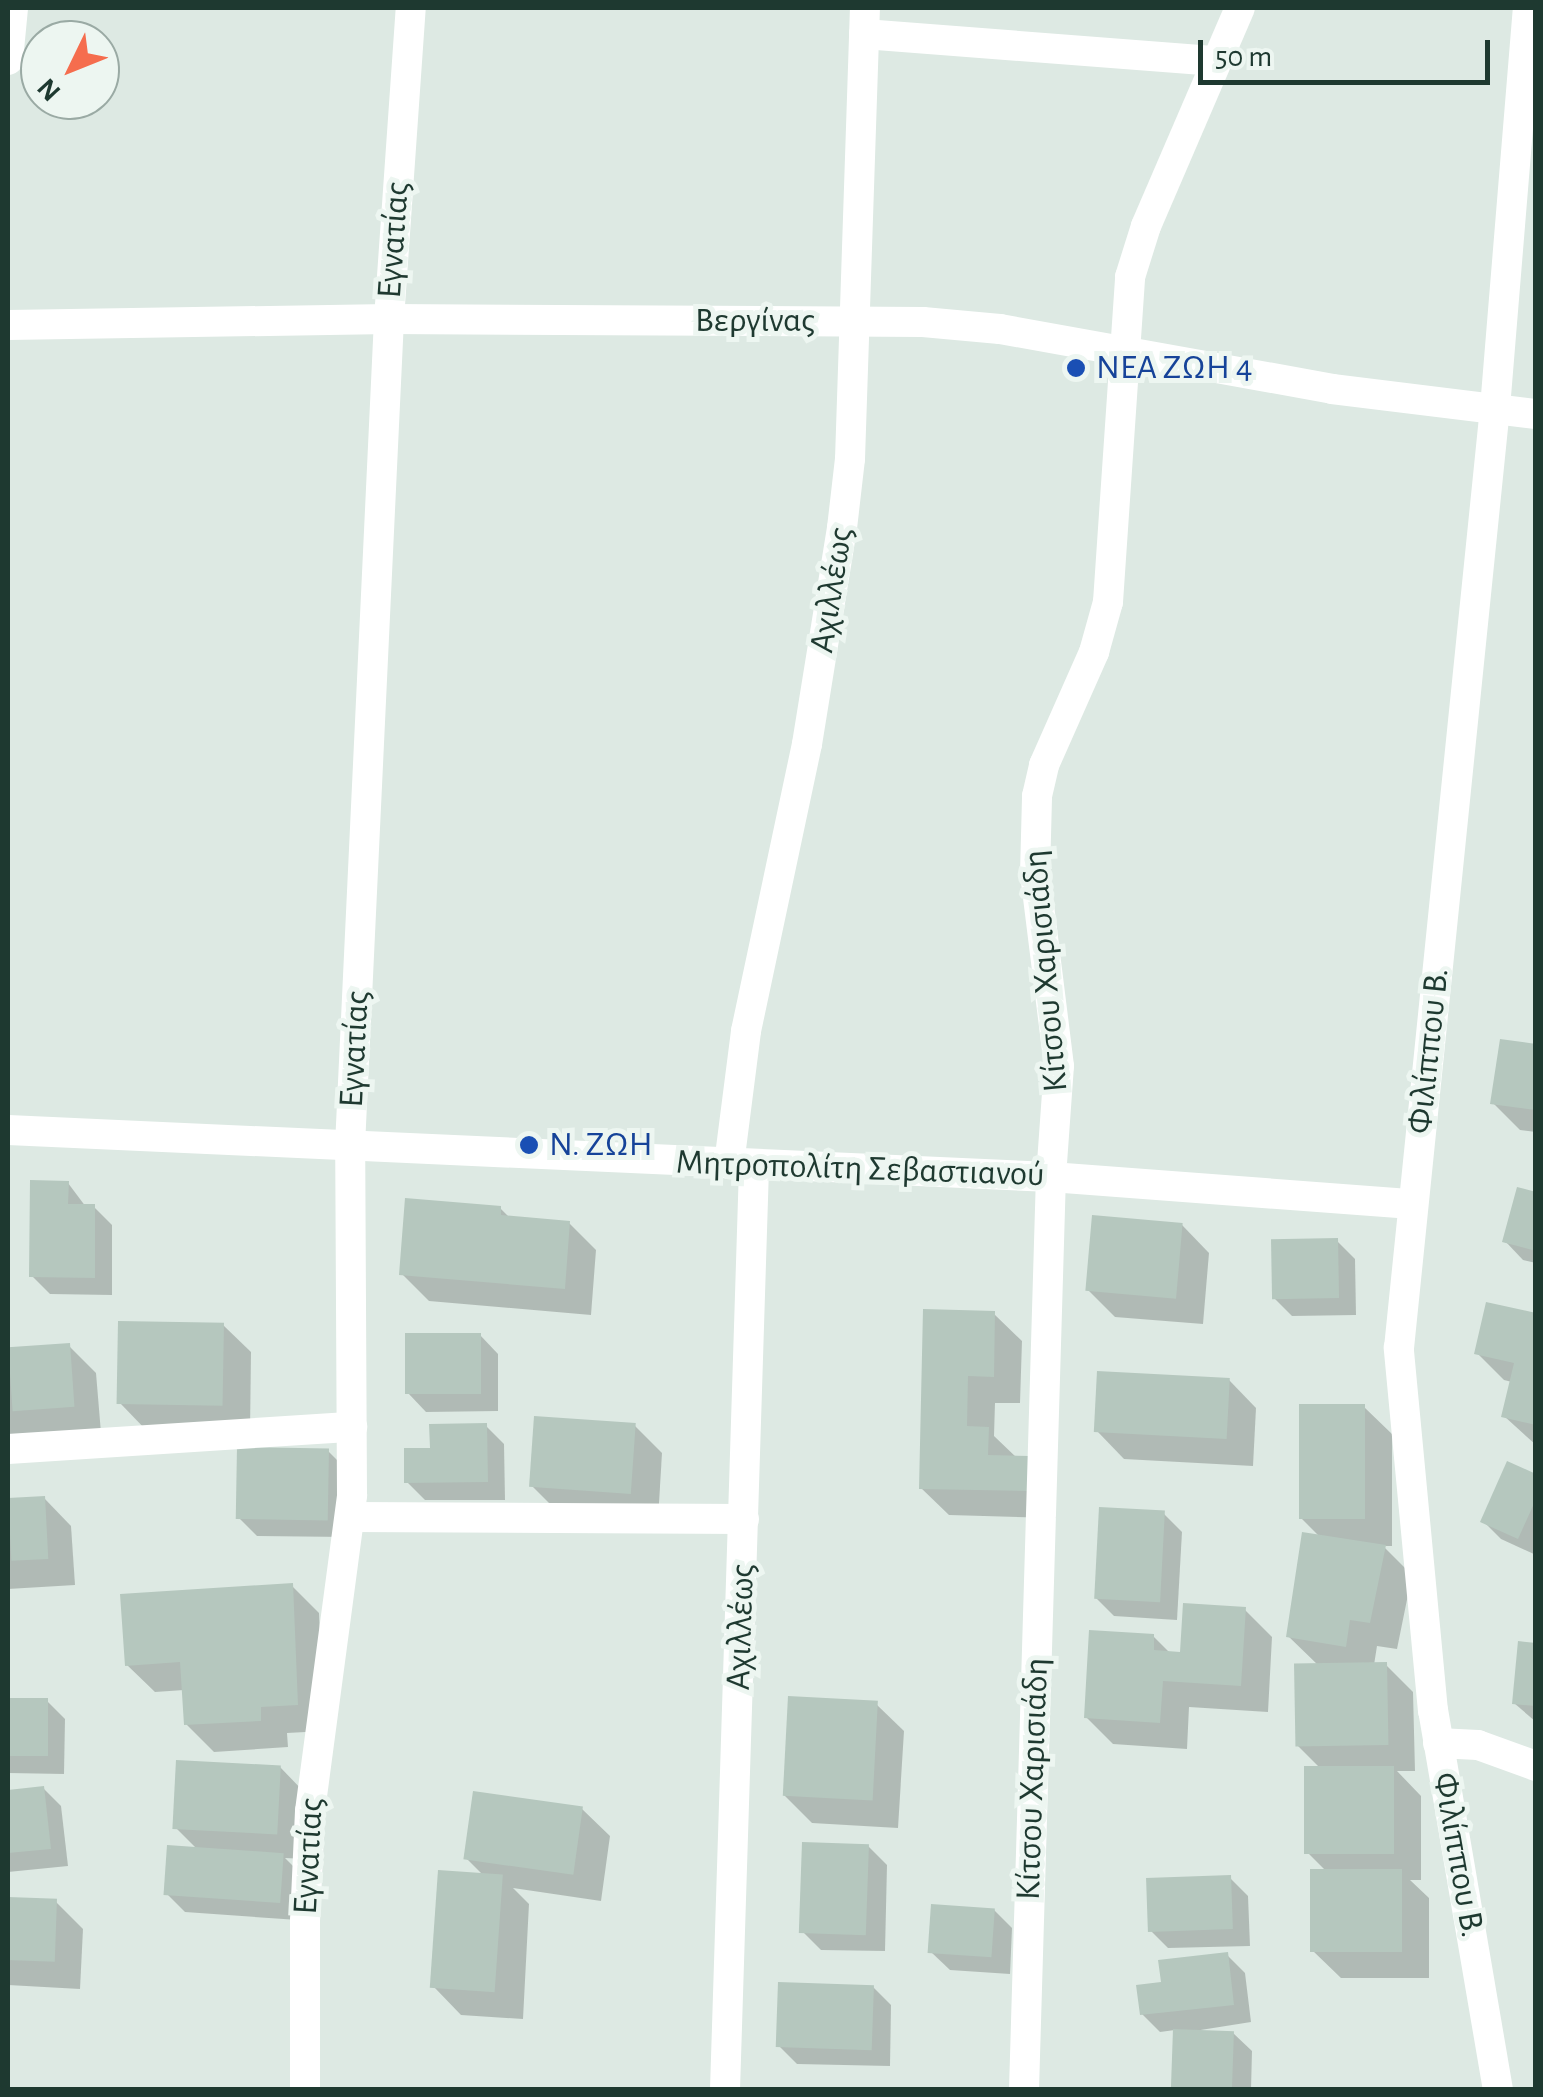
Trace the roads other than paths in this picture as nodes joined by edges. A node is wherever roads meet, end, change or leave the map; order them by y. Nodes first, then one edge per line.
1 (14, 8) edge
2 (411, 8) edge
3 (1240, 8) edge
4 (1528, 8) edge
5 (864, 20) edge
6 (8, 60) edge
7 (1216, 61) junction
8 (389, 319) junction
9 (854, 321) junction
10 (8, 325) edge
11 (1123, 350) junction
12 (1495, 408) junction
13 (1536, 414) edge
14 (8, 1130) edge
15 (350, 1146) junction
16 (742, 1165) junction
17 (1051, 1177) junction
18 (1412, 1204) junction
19 (352, 1427) junction
20 (8, 1449) edge
21 (351, 1517) junction
22 (744, 1520) junction
23 (1438, 1742) junction
24 (1536, 1766) edge
25 (305, 2090) edge
26 (725, 2090) edge
27 (1024, 2090) edge
28 (1498, 2090) edge

1 - 6 street
2 - 8 street, Εγνατίας
3 - 7 street, Κίτσου Χαρισιάδη
4 - 12 street, Φιλίππου Β.
5 - 7 street
5 - 9 street, Αχιλλέως
7 - 11 street, Κίτσου Χαρισιάδη
8 - 9 street, Βεργίνας
8 - 10 street, Βεργίνας
8 - 15 street, Εγνατίας
9 - 11 street, Βεργίνας
9 - 16 street, Αχιλλέως
11 - 12 street, Βεργίνας
11 - 17 street, Κίτσου Χαρισιάδη
12 - 13 street, Βεργίνας
12 - 18 street, Φιλίππου Β.
14 - 15 street, Μητροπολίτη Σεβαστιανού
15 - 16 street, Μητροπολίτη Σεβαστιανού
15 - 19 street, Εγνατίας
16 - 17 street, Μητροπολίτη Σεβαστιανού
16 - 22 street, Αχιλλέως
17 - 18 street, Μητροπολίτη Σεβαστιανού
17 - 27 street, Κίτσου Χαρισιάδη
18 - 23 street, Φιλίππου Β.
19 - 20 street
19 - 21 street, Εγνατίας
21 - 22 street
21 - 25 street, Εγνατίας
22 - 26 street, Αχιλλέως
23 - 24 street
23 - 28 street, Φιλίππου Β.

